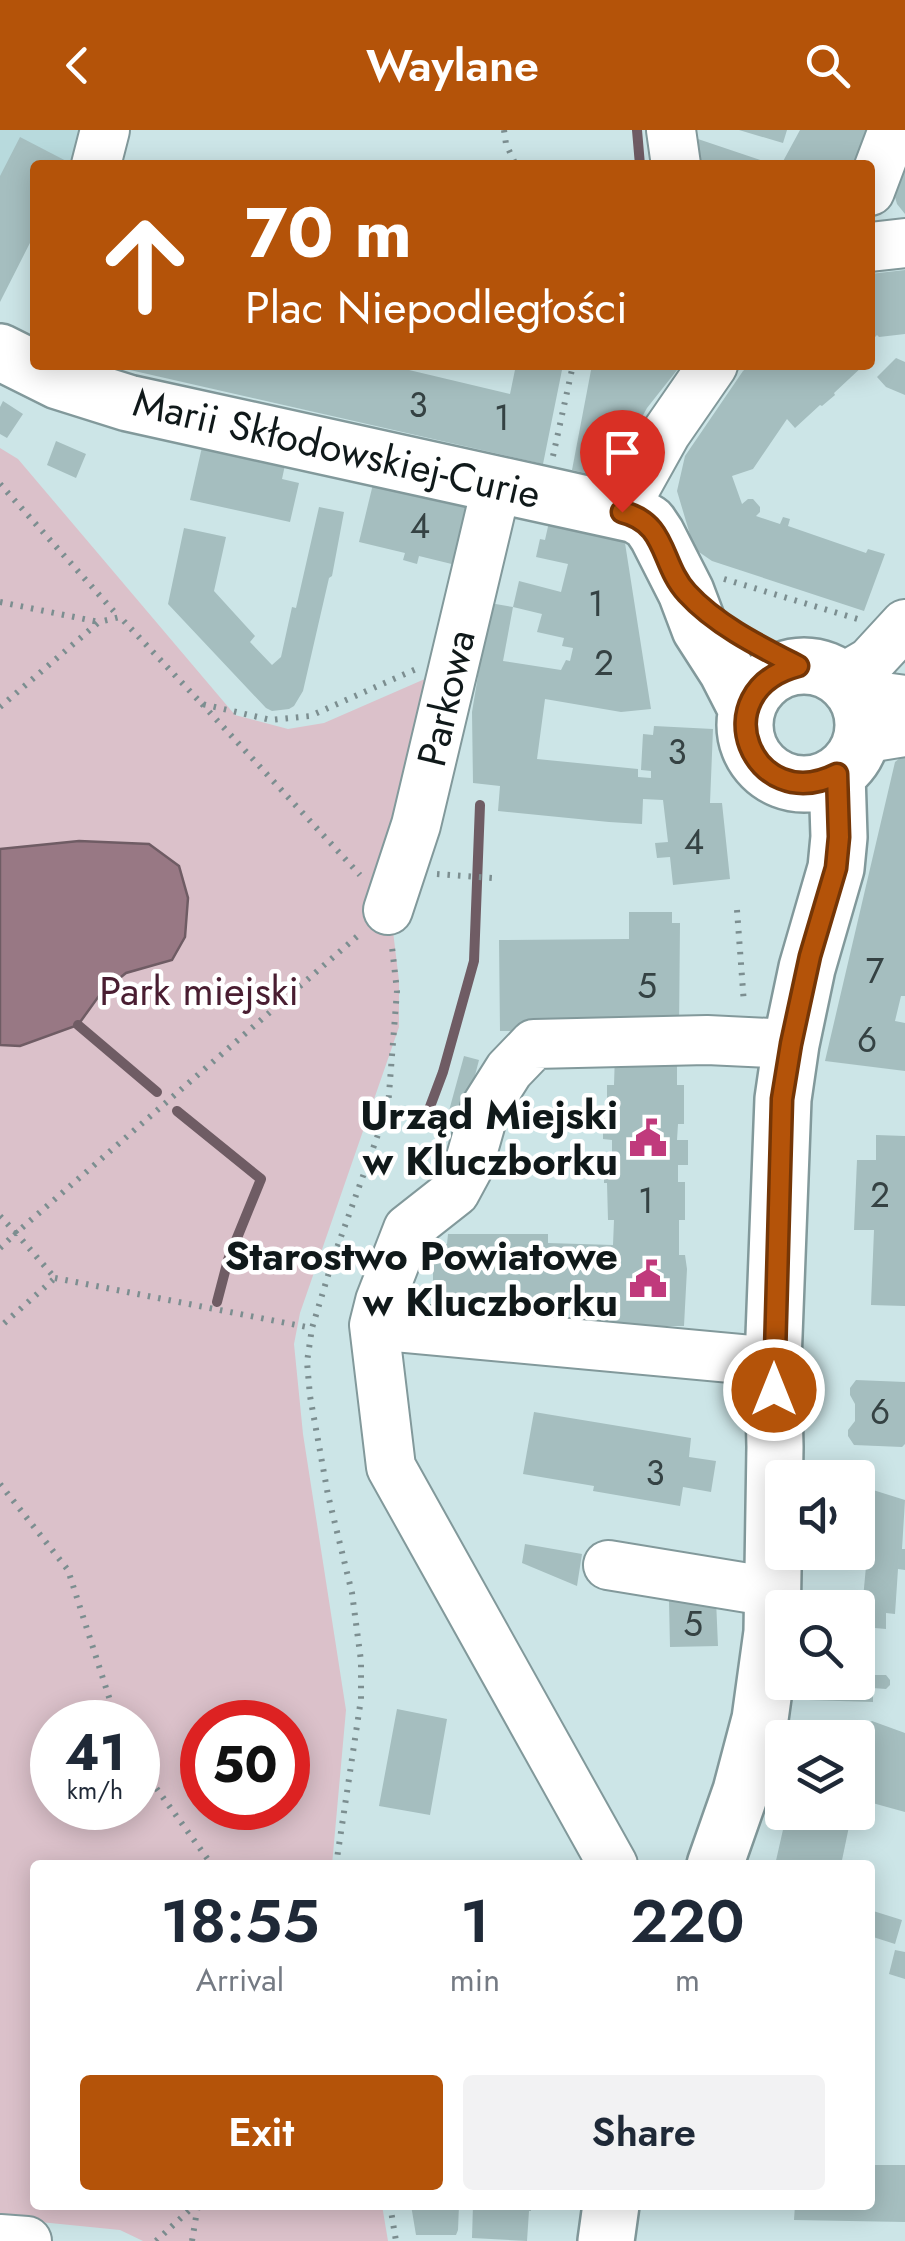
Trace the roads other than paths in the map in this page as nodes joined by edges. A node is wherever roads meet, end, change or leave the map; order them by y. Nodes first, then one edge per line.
1 (105, 130) edge
2 (670, 130) edge
3 (893, 130) edge
4 (97, 160) edge
5 (675, 160) edge
6 (875, 178) edge
7 (905, 242) edge
8 (875, 246) edge
9 (52, 370) edge
10 (710, 370) edge
11 (520, 489) junction
12 (622, 512) junction
13 (701, 584) junction
14 (889, 624) edge
15 (746, 710) junction
16 (849, 721) edge
17 (388, 910) road end
18 (769, 1043) junction
19 (374, 1325) junction
20 (773, 1362) junction
21 (608, 1565) dead end
22 (772, 1590) edge
23 (765, 1591) edge
24 (765, 1683) edge
25 (610, 1860) edge
26 (717, 1860) edge
27 (611, 2210) edge
28 (0, 2239) edge
29 (27, 2241) edge
30 (606, 2241) edge

1 - 4 street
2 - 5 street
3 - 6 street
7 - 8 street
9 - 11 main road, Marii Skłodowskiej-Curie
10 - 12 street
11 - 12 main road, Marii Skłodowskiej-Curie
11 - 17 street, Parkowa
12 - 13 main road
13 - 15 main road
13 - 16 main road
14 - 16 street
15 - 16 main road
15 - 16 main road
16 - 18 main road
18 - 19 street
18 - 20 main road
19 - 20 street
19 - 25 street
20 - 22 main road
21 - 23 street
24 - 26 main road
27 - 30 main road
28 - 29 street

